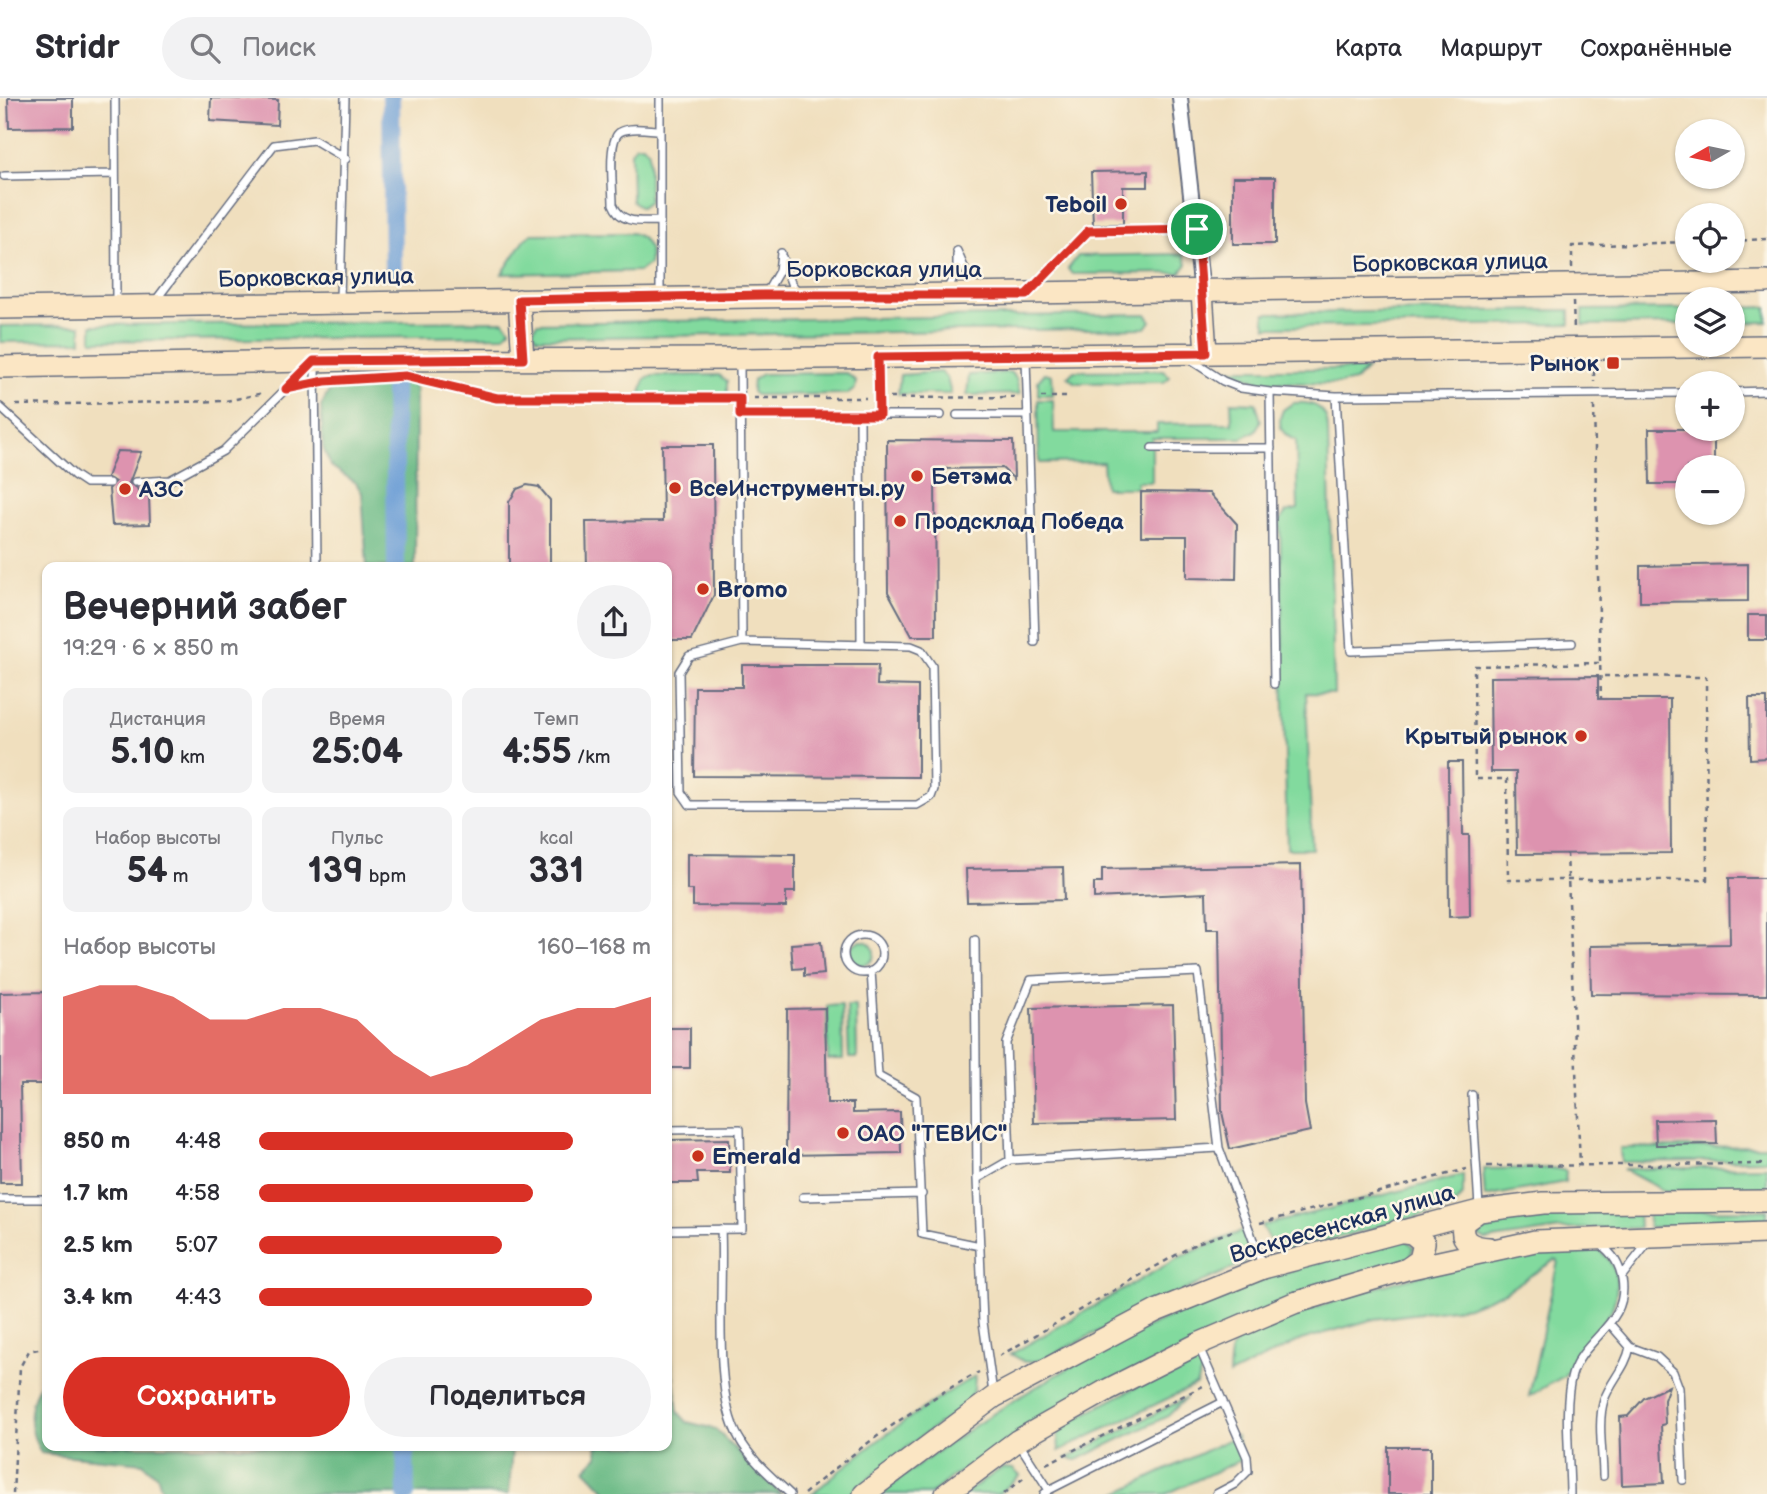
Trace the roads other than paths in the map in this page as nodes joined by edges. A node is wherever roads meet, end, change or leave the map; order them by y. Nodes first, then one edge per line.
1 (115, 98) edge
2 (345, 98) edge
3 (660, 98) edge
4 (1180, 98) edge
5 (660, 130) junction
6 (346, 159) junction
7 (116, 174) junction
8 (4, 176) dead end
9 (660, 221) junction
10 (1197, 229) junction
11 (1767, 282) edge
12 (1202, 292) junction
13 (763, 295) junction
14 (801, 295) junction
15 (1026, 295) junction
16 (934, 296) junction
17 (993, 296) junction
18 (660, 297) junction
19 (519, 300) junction
20 (340, 303) junction
21 (152, 305) junction
22 (117, 306) junction
23 (0, 308) edge
24 (1767, 346) edge
25 (1180, 353) junction
26 (1206, 353) junction
27 (1026, 355) junction
28 (878, 357) junction
29 (523, 359) junction
30 (740, 359) junction
31 (314, 361) junction
32 (0, 367) edge
33 (1270, 392) junction
34 (1766, 392) edge
35 (1675, 393) edge
36 (1745, 393) edge
37 (1336, 397) junction
38 (0, 407) edge
39 (740, 415) junction
40 (860, 415) junction
41 (879, 415) junction
42 (941, 415) dead end
43 (957, 415) dead end
44 (1028, 415) junction
45 (1152, 448) dead end
46 (1270, 448) junction
47 (109, 482) dead end
48 (135, 482) dead end
49 (317, 562) edge
50 (742, 642) junction
51 (1035, 642) dead end
52 (1572, 643) dead end
53 (861, 644) junction
54 (1274, 684) dead end
55 (975, 940) dead end
56 (871, 971) junction
57 (1472, 1095) dead end
58 (672, 1130) edge
59 (1219, 1148) junction
60 (1010, 1160) junction
61 (977, 1179) junction
62 (922, 1194) junction
63 (803, 1197) dead end
64 (0, 1199) edge
65 (42, 1199) edge
66 (1767, 1201) edge
67 (1479, 1211) junction
68 (721, 1229) junction
69 (672, 1230) edge
70 (1397, 1231) junction
71 (1767, 1233) edge
72 (1659, 1235) junction
73 (1582, 1238) junction
74 (980, 1246) junction
75 (1494, 1248) junction
76 (1263, 1268) junction
77 (1407, 1269) junction
78 (1622, 1276) junction
79 (1610, 1324) junction
80 (1198, 1344) junction
81 (1630, 1347) junction
82 (994, 1397) junction
83 (1223, 1402) junction
84 (1017, 1441) junction
85 (1603, 1476) dead end
86 (1683, 1480) dead end
87 (1047, 1492) edge
88 (790, 1494) edge
89 (864, 1494) edge
90 (946, 1494) edge
91 (1216, 1494) edge
92 (1570, 1494) edge

1 - 7 lane
2 - 6 lane
3 - 5 lane
4 - 10 street
5 - 9 lane
5 - 9 lane
6 - 20 lane
6 - 21 lane
7 - 8 lane
7 - 22 lane
9 - 18 lane
10 - 12 street
10 - 15 lane
11 - 12 main road, Борковская улица
12 - 15 main road, Борковская улица
12 - 26 main road
13 - 14 main road, Борковская улица
13 - 14 lane
13 - 18 main road, Борковская улица
14 - 16 main road, Борковская улица
15 - 17 main road, Борковская улица
16 - 17 main road, Борковская улица
16 - 17 lane
18 - 19 main road, Борковская улица
19 - 20 main road, Борковская улица
19 - 29 main road
20 - 21 main road, Борковская улица
21 - 22 main road, Борковская улица
22 - 23 main road, Борковская улица
24 - 26 main road
25 - 26 main road
25 - 27 main road
25 - 33 lane
27 - 28 main road
27 - 44 lane
28 - 30 main road
28 - 41 lane
29 - 30 main road
29 - 31 main road
30 - 39 lane
31 - 32 main road
31 - 48 lane
31 - 49 lane
33 - 37 lane
33 - 46 lane
34 - 36 lane
35 - 37 lane
37 - 52 lane
38 - 47 lane
39 - 40 lane
39 - 50 lane
40 - 41 lane
40 - 53 lane
41 - 42 lane
43 - 44 lane
44 - 51 lane
45 - 46 lane
46 - 54 lane
50 - 53 lane
50 - 53 lane
55 - 61 lane
56 - 56 lane
56 - 62 lane
57 - 67 lane
58 - 68 lane
59 - 60 lane
59 - 60 lane
59 - 76 lane
60 - 61 lane
61 - 74 lane
62 - 63 lane
62 - 74 lane
64 - 65 lane
66 - 67 main road, Воскресенская улица
67 - 70 main road, Воскресенская улица
67 - 75 main road
68 - 69 lane
68 - 88 lane
70 - 76 main road, Воскресенская улица
70 - 77 main road
71 - 72 main road
72 - 73 main road
72 - 78 lane
73 - 75 main road
73 - 78 lane
74 - 82 lane
75 - 77 main road
76 - 82 main road, Воскресенская улица
77 - 80 main road
78 - 79 lane
79 - 81 lane
79 - 92 lane
80 - 83 lane
80 - 84 main road
81 - 85 lane
81 - 86 lane
82 - 89 main road, Воскресенская улица
83 - 87 lane
83 - 91 lane
84 - 87 lane
84 - 90 main road

